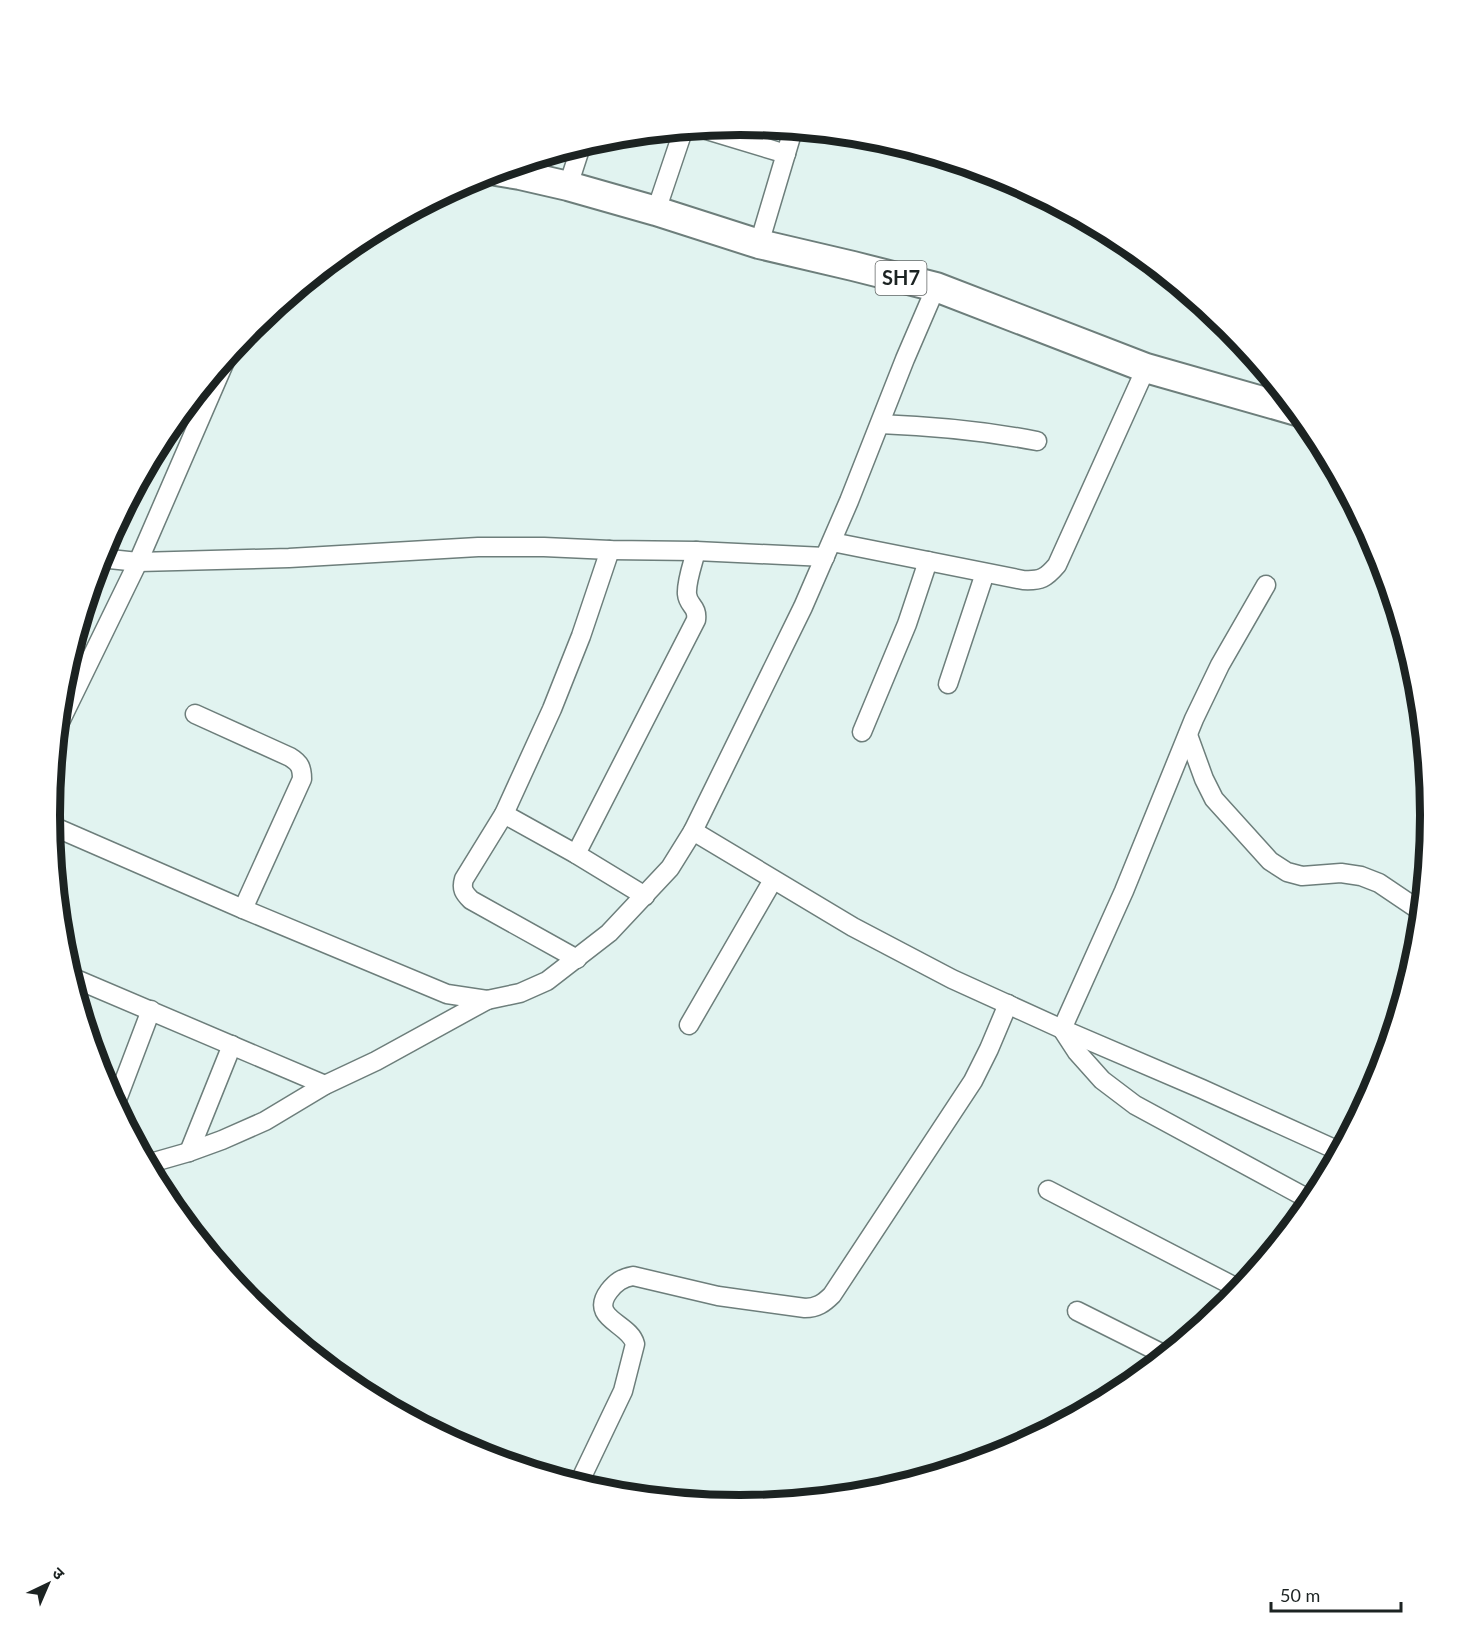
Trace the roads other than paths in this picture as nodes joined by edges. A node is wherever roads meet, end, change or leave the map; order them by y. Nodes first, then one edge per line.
1 (725, 136) edge
2 (681, 138) edge
3 (791, 138) edge
4 (786, 154) junction
5 (577, 156) edge
6 (521, 172) edge
7 (568, 186) junction
8 (657, 211) junction
9 (759, 244) junction
10 (936, 287) junction
11 (1146, 368) junction
12 (215, 385) edge
13 (1284, 407) edge
14 (880, 424) junction
15 (1037, 441) dead end
16 (610, 550) junction
17 (828, 550) junction
18 (696, 551) junction
19 (111, 559) edge
20 (138, 561) junction
21 (928, 561) junction
22 (985, 573) junction
23 (1266, 585) dead end
24 (948, 684) dead end
25 (70, 701) edge
26 (195, 714) dead end
27 (862, 732) dead end
28 (1188, 735) junction
29 (504, 814) junction
30 (693, 831) junction
31 (60, 834) edge
32 (576, 854) junction
33 (773, 880) junction
34 (645, 896) junction
35 (1415, 907) edge
36 (243, 909) junction
37 (577, 959) junction
38 (80, 981) edge
39 (487, 1000) junction
40 (1008, 1004) junction
41 (151, 1010) junction
42 (689, 1025) dead end
43 (1062, 1029) junction
44 (232, 1045) junction
45 (325, 1085) junction
46 (120, 1093) edge
47 (1334, 1149) edge
48 (189, 1152) junction
49 (155, 1162) edge
50 (1048, 1190) dead end
51 (1304, 1197) edge
52 (1233, 1286) edge
53 (1077, 1311) dead end
54 (1160, 1352) edge
55 (582, 1477) edge

1 - 4 street
2 - 8 street
3 - 4 street
4 - 9 street
5 - 7 street
6 - 7 main road, SH7
7 - 8 main road, SH7
8 - 9 main road, SH7
9 - 10 main road, SH7
10 - 11 main road, SH7
10 - 14 street
11 - 13 main road, SH7
11 - 22 street
12 - 20 street
14 - 15 street
14 - 17 street
16 - 18 street
16 - 20 street
16 - 29 street
17 - 18 street
17 - 21 street
17 - 30 street
18 - 32 street
19 - 20 street
20 - 25 street
21 - 22 street
21 - 27 street
22 - 24 street
23 - 28 street
26 - 36 street
28 - 35 street
28 - 43 street
29 - 32 street
29 - 37 street
30 - 33 street
30 - 34 street
31 - 36 street
32 - 34 street
33 - 40 street
33 - 42 street
34 - 37 street
36 - 39 street
37 - 39 street
38 - 41 street
39 - 45 street
40 - 43 street
40 - 55 street
41 - 44 street
41 - 46 street
43 - 47 street
43 - 51 street
44 - 45 street
44 - 48 street
45 - 48 street
48 - 49 street
50 - 52 street
53 - 54 street

